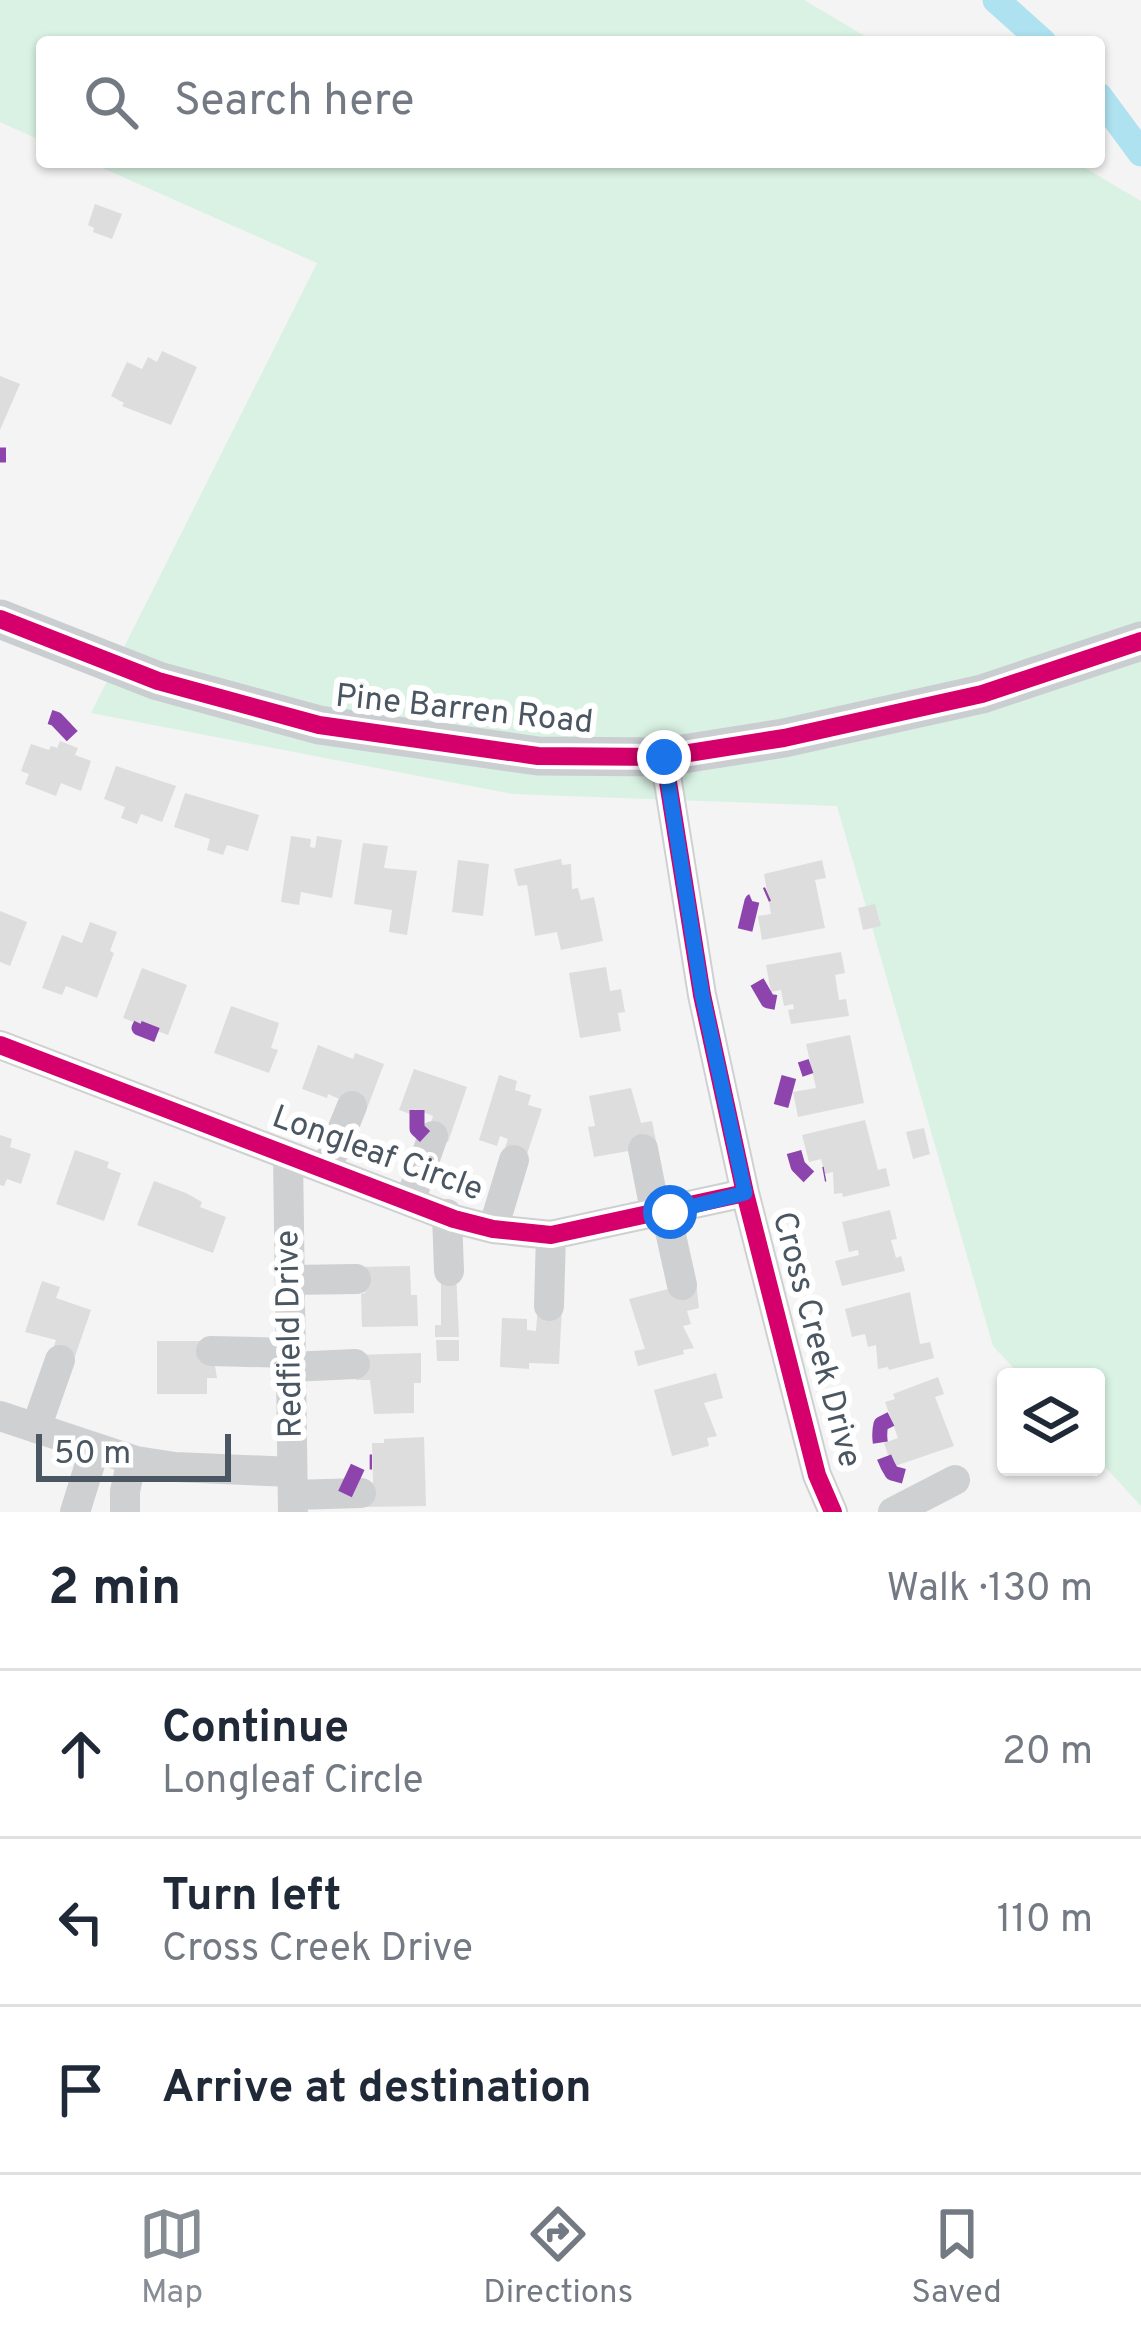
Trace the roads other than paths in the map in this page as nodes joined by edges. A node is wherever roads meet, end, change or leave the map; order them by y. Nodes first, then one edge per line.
1 (0, 619) edge
2 (1141, 641) edge
3 (664, 757) junction
4 (0, 1045) edge
5 (352, 1106) dead end
6 (433, 1136) dead end
7 (643, 1149) dead end
8 (288, 1156) junction
9 (514, 1160) dead end
10 (326, 1170) junction
11 (745, 1193) junction
12 (410, 1201) junction
13 (447, 1214) junction
14 (661, 1214) junction
15 (493, 1229) junction
16 (551, 1235) junction
17 (449, 1271) dead end
18 (356, 1279) dead end
19 (290, 1280) junction
20 (682, 1285) dead end
21 (550, 1306) dead end
22 (211, 1351) dead end
23 (59, 1360) dead end
24 (291, 1360) junction
25 (356, 1364) dead end
26 (11, 1425) edge
27 (95, 1448) junction
28 (133, 1460) junction
29 (955, 1480) dead end
30 (293, 1493) edge
31 (361, 1493) dead end
32 (75, 1512) edge
33 (125, 1512) edge
34 (833, 1512) edge
35 (893, 1512) edge

1 - 3 main road, Pine Barren Road
2 - 3 main road, Pine Barren Road
3 - 11 street, Cross Creek Drive
4 - 8 street, Longleaf Circle
5 - 10 street
6 - 12 street
7 - 14 street
8 - 10 street, Longleaf Circle
8 - 19 street, Redfield Drive
9 - 15 street
10 - 12 street, Longleaf Circle
11 - 14 street, Longleaf Circle
11 - 34 street, Cross Creek Drive
12 - 13 street, Longleaf Circle
13 - 15 street, Longleaf Circle
13 - 17 street
14 - 16 street, Longleaf Circle
14 - 20 street
15 - 16 street, Longleaf Circle
16 - 21 street
18 - 19 street
19 - 24 street, Redfield Drive
22 - 24 street
23 - 26 street
24 - 25 street
24 - 30 street, Redfield Drive
26 - 27 street
27 - 28 street
27 - 32 street
28 - 30 street
28 - 33 street
29 - 35 street
30 - 31 street

